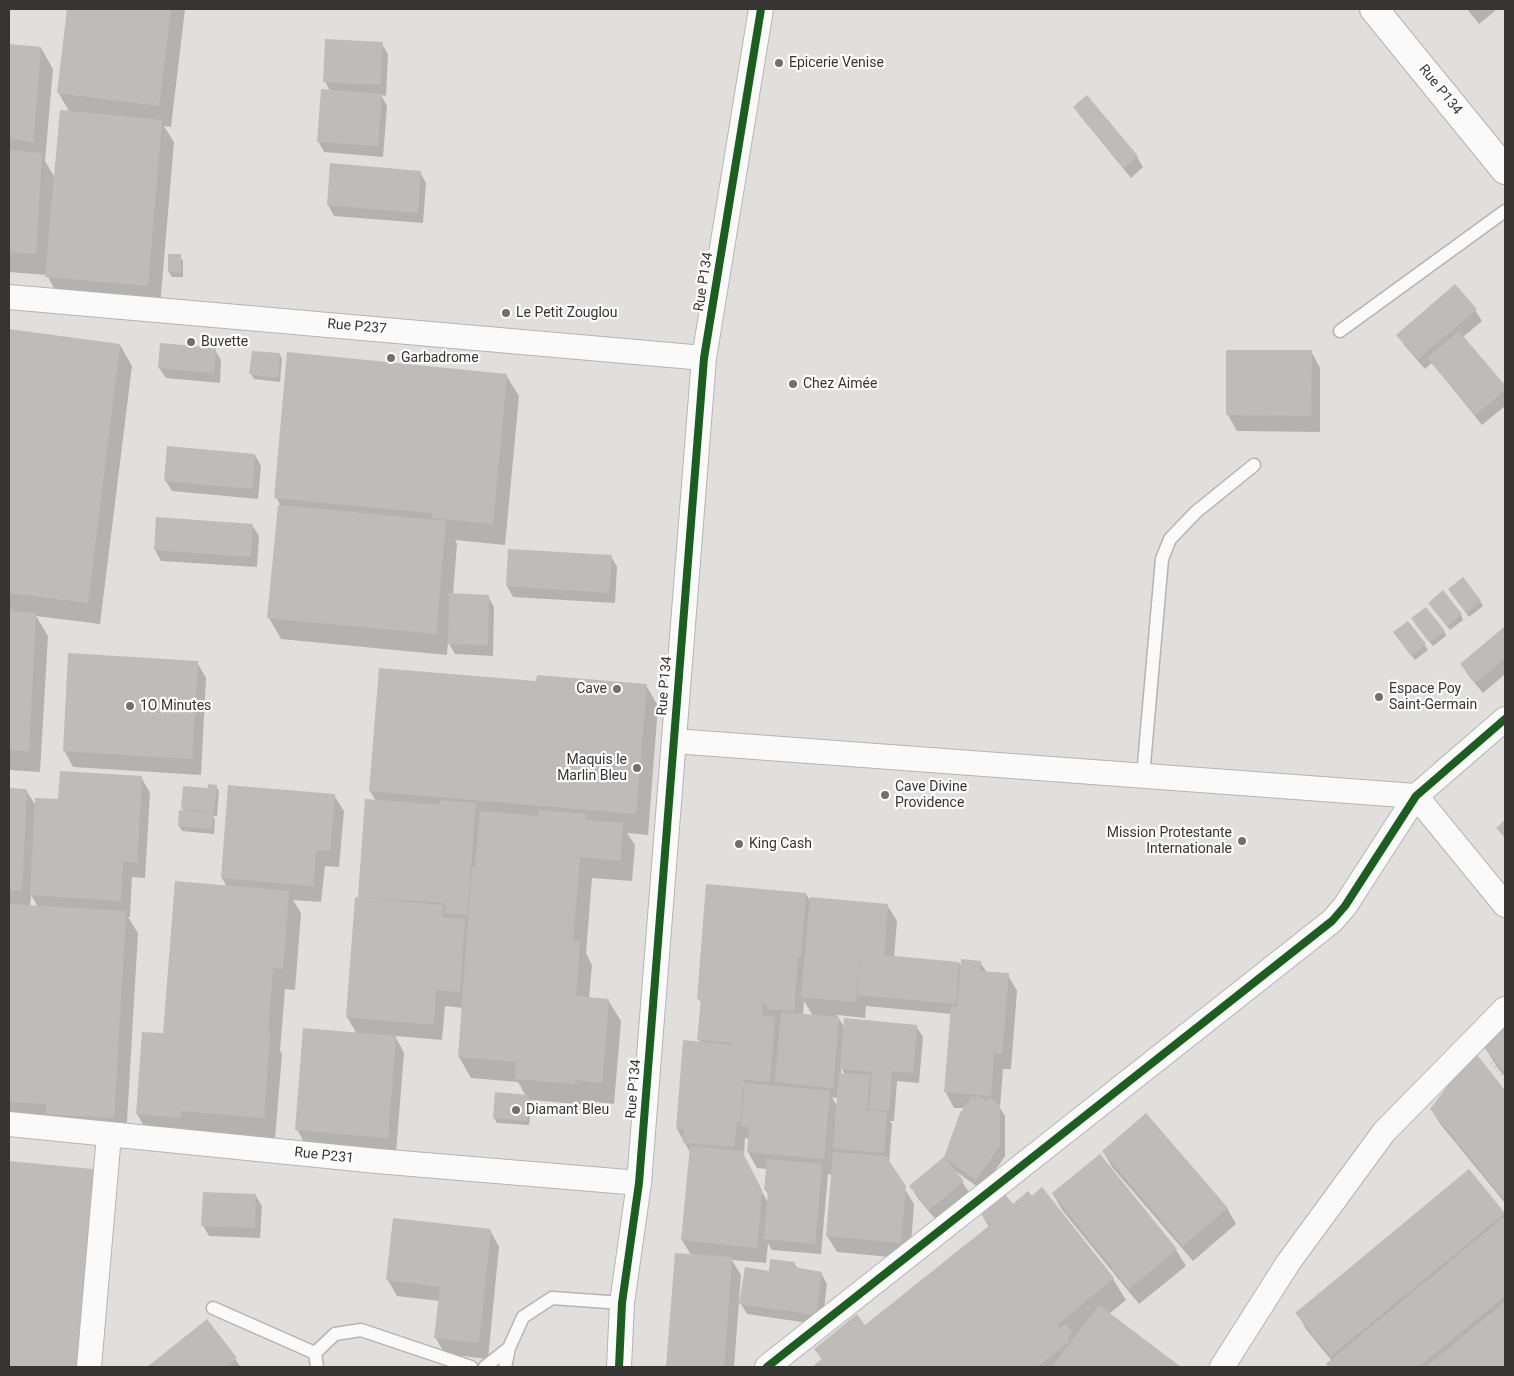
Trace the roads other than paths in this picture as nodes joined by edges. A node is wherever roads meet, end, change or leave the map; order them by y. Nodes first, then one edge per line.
1 (761, 9) edge
2 (1374, 9) edge
3 (1505, 170) edge
4 (1505, 211) edge
5 (9, 297) edge
6 (1340, 331) dead end
7 (704, 358) junction
8 (1254, 465) dead end
9 (1505, 720) edge
10 (674, 741) junction
11 (1143, 776) junction
12 (1416, 796) junction
13 (1505, 905) edge
14 (1505, 1009) edge
15 (9, 1124) edge
16 (109, 1134) junction
17 (639, 1183) junction
18 (622, 1303) junction
19 (213, 1308) dead end
20 (509, 1348) junction
21 (316, 1353) junction
22 (89, 1367) edge
23 (317, 1367) edge
24 (471, 1367) edge
25 (485, 1367) edge
26 (505, 1367) edge
27 (619, 1367) edge
28 (767, 1367) edge
29 (1222, 1367) edge

1 - 7 street, Rue P134
2 - 3 street, Rue P134
4 - 6 lane
5 - 7 street, Rue P237
7 - 10 street, Rue P134
8 - 11 lane
9 - 12 street
10 - 11 street
10 - 17 street, Rue P134
11 - 12 street
12 - 13 street
12 - 28 street
14 - 29 street
15 - 16 street, Rue P231
16 - 17 street, Rue P231
16 - 22 street
17 - 18 street, Rue P134
18 - 20 lane
18 - 27 street, Rue P134
19 - 21 lane
20 - 25 lane
20 - 26 lane
21 - 23 lane
21 - 24 lane

